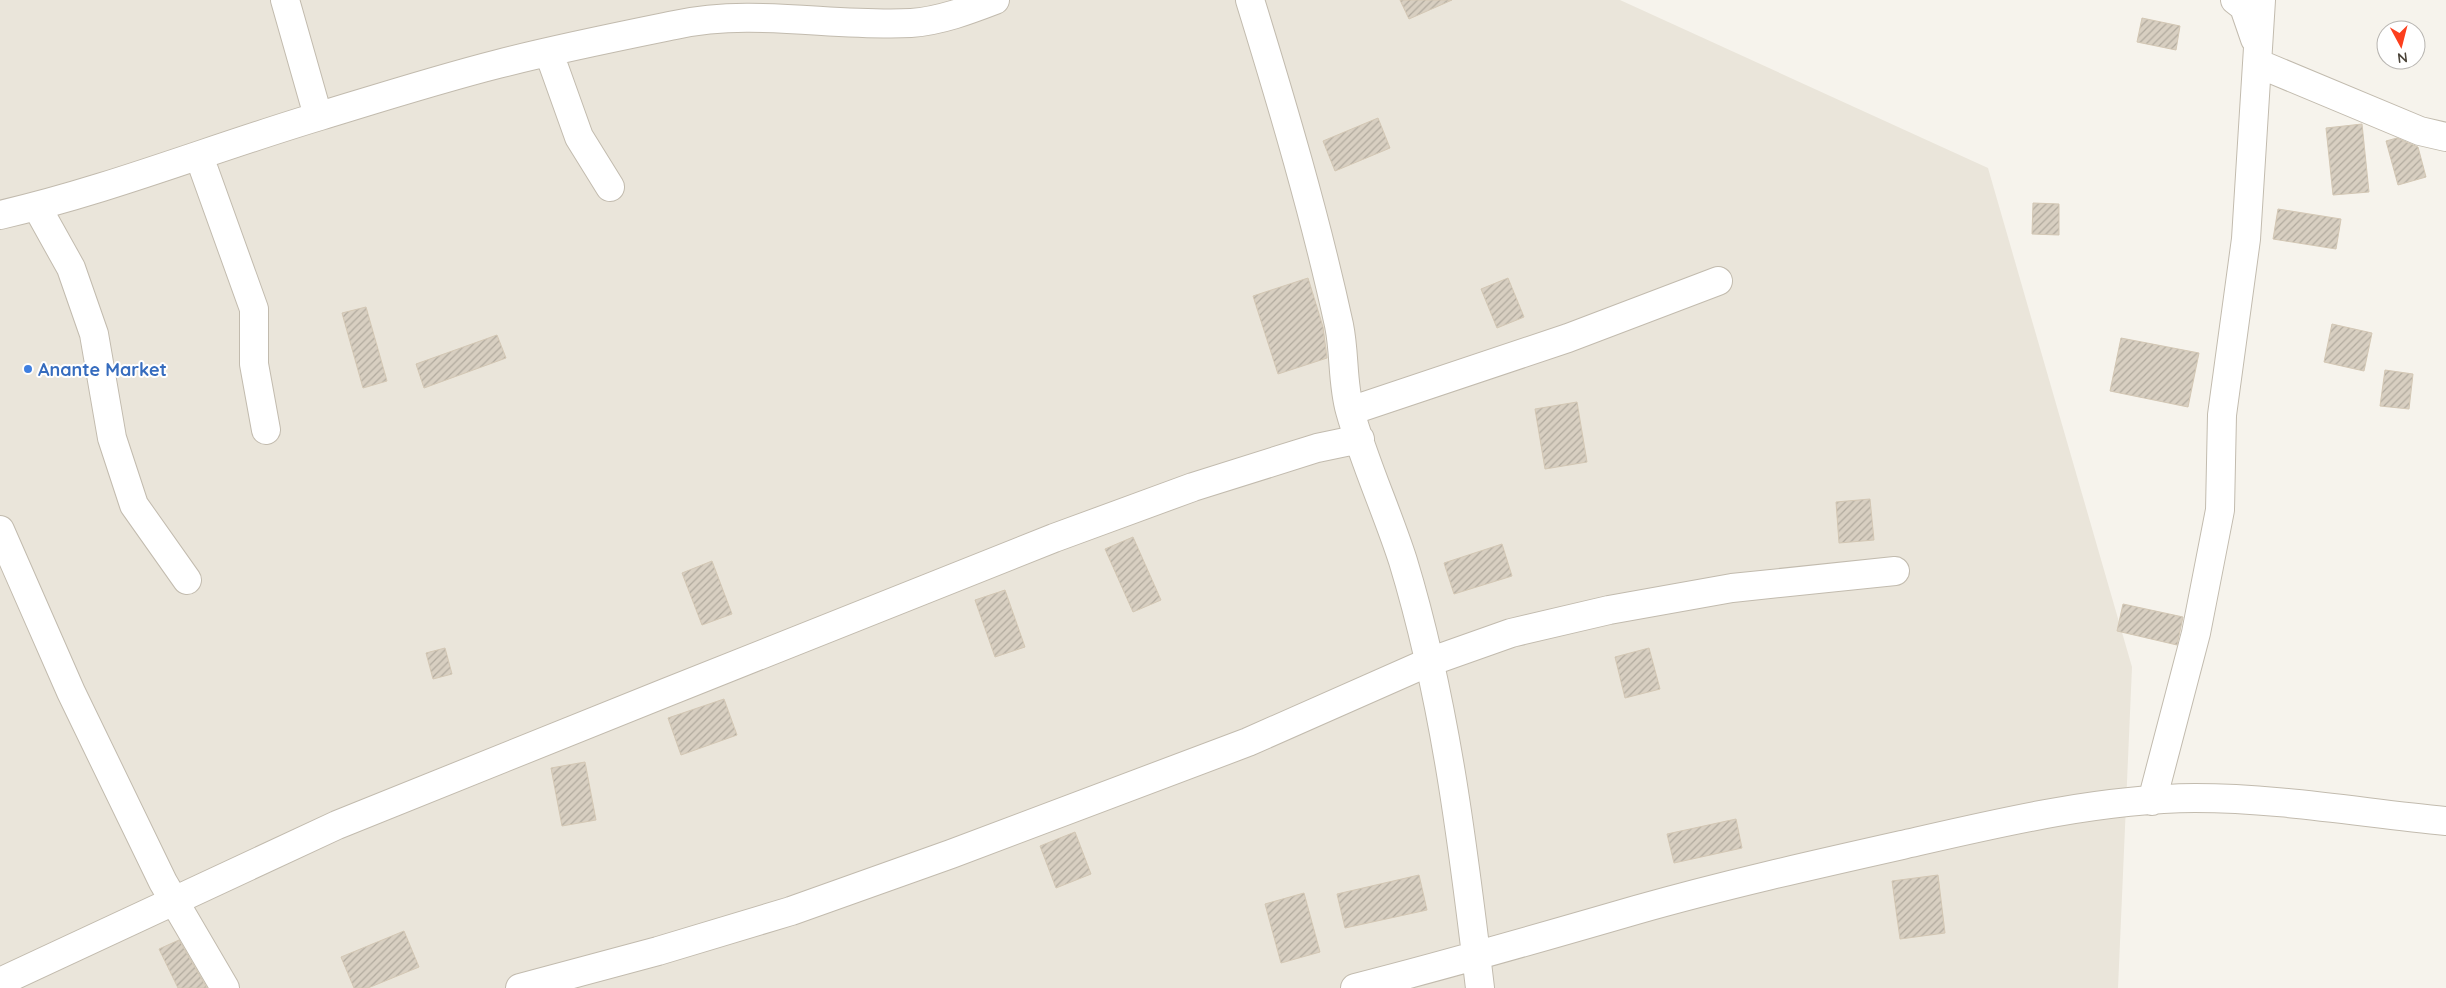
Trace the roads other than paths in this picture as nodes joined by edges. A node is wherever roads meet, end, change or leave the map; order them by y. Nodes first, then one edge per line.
1 (285, 0) edge
2 (996, 0) edge
3 (1250, 0) edge
4 (2249, 2) edge
5 (549, 53) junction
6 (2257, 55) junction
7 (318, 116) junction
8 (2446, 137) edge
9 (199, 156) junction
10 (610, 187) dead end
11 (37, 207) junction
12 (0, 215) edge
13 (1718, 281) dead end
14 (1350, 412) junction
15 (266, 430) dead end
16 (1360, 439) junction
17 (0, 530) edge
18 (1896, 571) dead end
19 (187, 580) dead end
20 (1429, 662) junction
21 (2152, 801) junction
22 (2446, 821) edge
23 (173, 901) junction
24 (1476, 957) junction
25 (0, 982) edge
26 (225, 988) edge
27 (520, 988) edge
28 (1356, 988) edge
29 (1480, 988) edge

1 - 7 street
2 - 5 street
3 - 14 street
4 - 6 street
5 - 7 street
5 - 10 street
6 - 8 street
6 - 21 street
7 - 9 street
9 - 11 street
9 - 15 street
11 - 12 street
11 - 19 street
13 - 14 street
14 - 16 street
16 - 20 street
16 - 23 street
17 - 23 street
18 - 20 street
20 - 24 street
20 - 27 street
21 - 22 street
21 - 24 street
23 - 25 street
23 - 26 street
24 - 28 street
24 - 29 street

